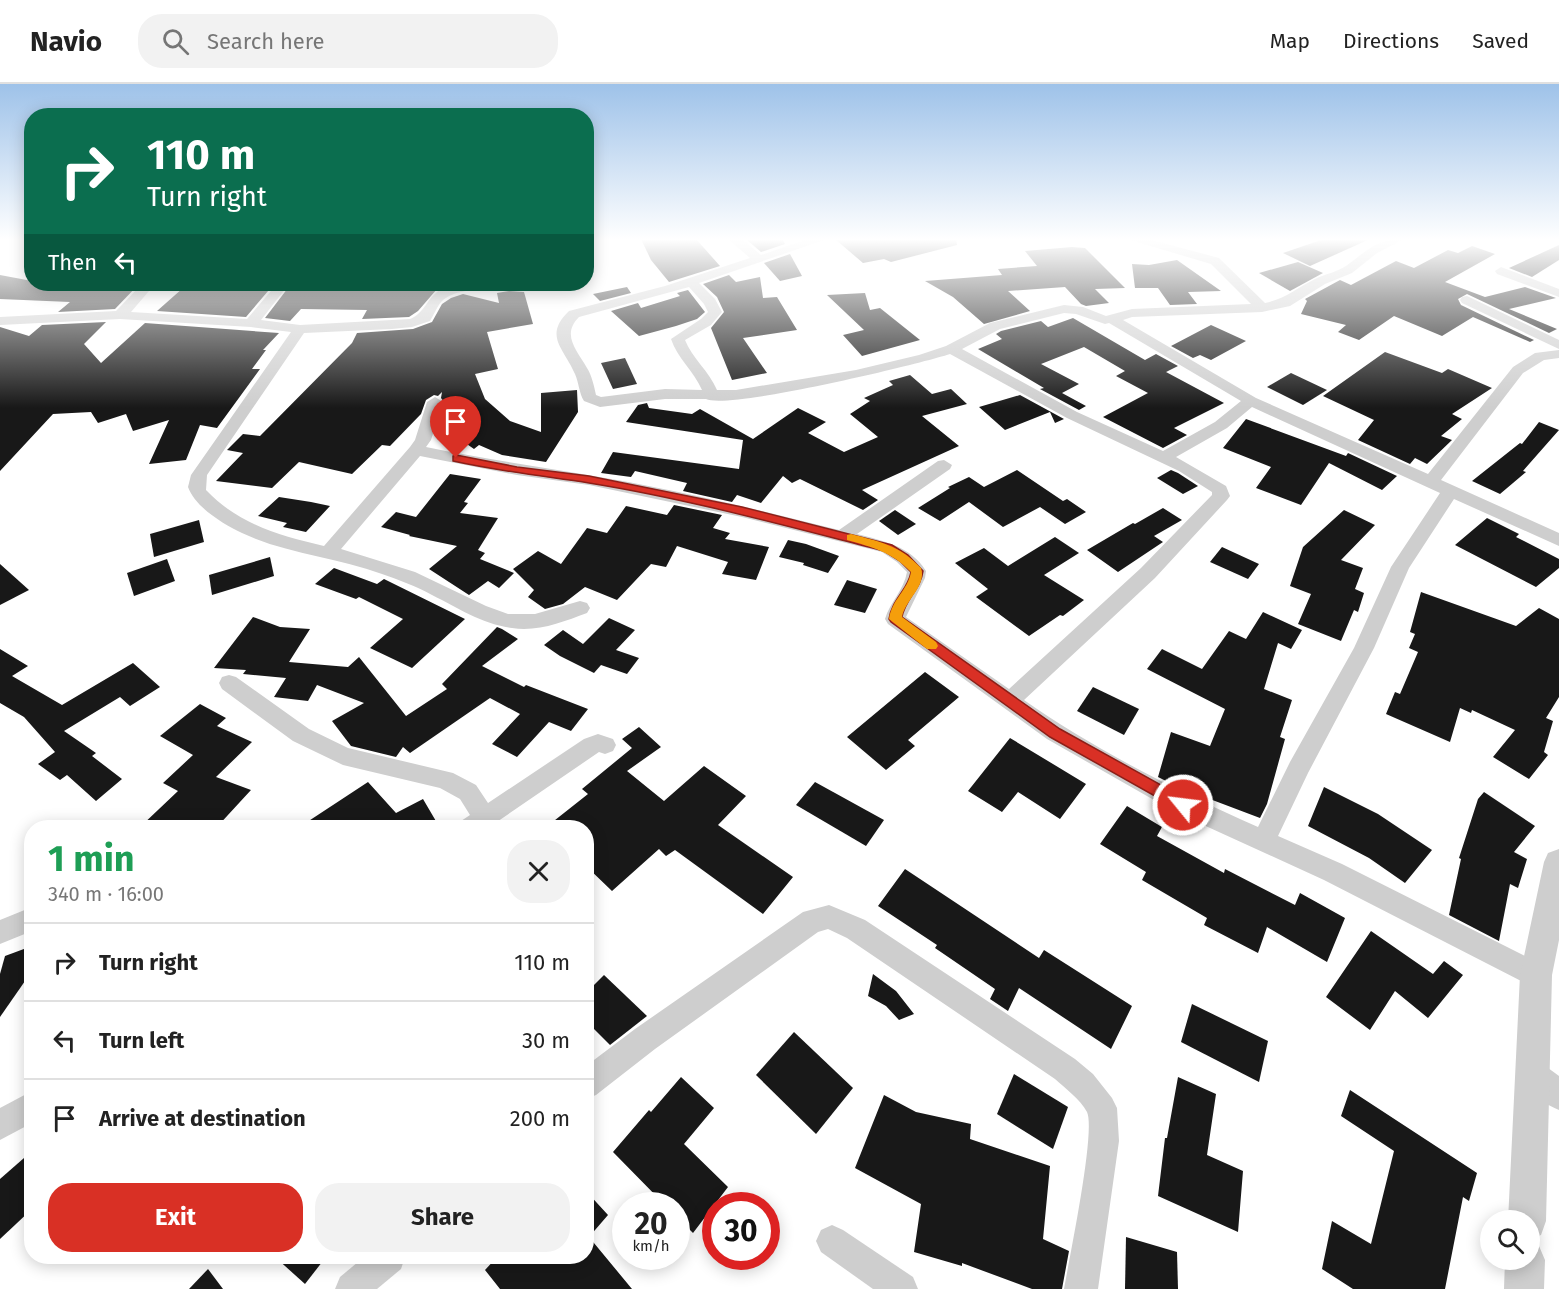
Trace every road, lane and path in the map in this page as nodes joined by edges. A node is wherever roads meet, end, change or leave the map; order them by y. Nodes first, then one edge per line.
1 (139, 295) edge
2 (274, 295) edge
3 (442, 295) edge
4 (640, 295) edge
5 (704, 295) edge
6 (1249, 295) edge
7 (1297, 295) edge
8 (1467, 300) dead end
9 (1262, 308) junction
10 (120, 315) junction
11 (1112, 319) junction
12 (0, 321) edge
13 (251, 323) junction
14 (300, 329) junction
15 (1559, 345) edge
16 (951, 349) junction
17 (1559, 354) edge
18 (712, 397) junction
19 (1251, 401) junction
20 (435, 402) dead end
21 (416, 450) junction
22 (1164, 457) junction
23 (944, 465) dead end
24 (1431, 481) junction
25 (1451, 490) junction
26 (843, 535) junction
27 (1559, 540) edge
28 (328, 553) junction
29 (580, 608) dead end
30 (229, 682) dead end
31 (1009, 701) junction
32 (605, 745) dead end
33 (475, 820) edge
34 (480, 820) edge
35 (1263, 842) junction
36 (1559, 862) edge
37 (24, 922) edge
38 (0, 932) edge
39 (1536, 975) junction
40 (594, 1079) edge
41 (1546, 1085) edge
42 (24, 1111) edge
43 (0, 1125) edge
44 (1529, 1210) edge
45 (832, 1241) dead end
46 (381, 1264) edge
47 (1525, 1270) edge
48 (352, 1289) edge
49 (902, 1289) edge
50 (1081, 1289) edge
51 (1524, 1289) edge

1 - 10 street
2 - 13 street
3 - 14 street
4 - 18 street
5 - 18 street
6 - 9 street
7 - 9 street
8 - 15 street
9 - 11 street
10 - 12 street
10 - 13 street
11 - 16 street
11 - 19 street
13 - 14 street
14 - 28 street
16 - 18 street
16 - 22 street
17 - 24 street
19 - 22 street
19 - 24 street
20 - 21 street
21 - 26 street
21 - 28 street
22 - 31 street
23 - 26 street
24 - 25 street
25 - 27 street
25 - 35 street
26 - 31 street
28 - 29 street
30 - 33 street
31 - 35 street
32 - 34 street
35 - 39 street
36 - 39 street
37 - 38 street
39 - 41 street
40 - 50 street
41 - 44 street
42 - 43 street
45 - 49 street
46 - 48 street
47 - 51 street

